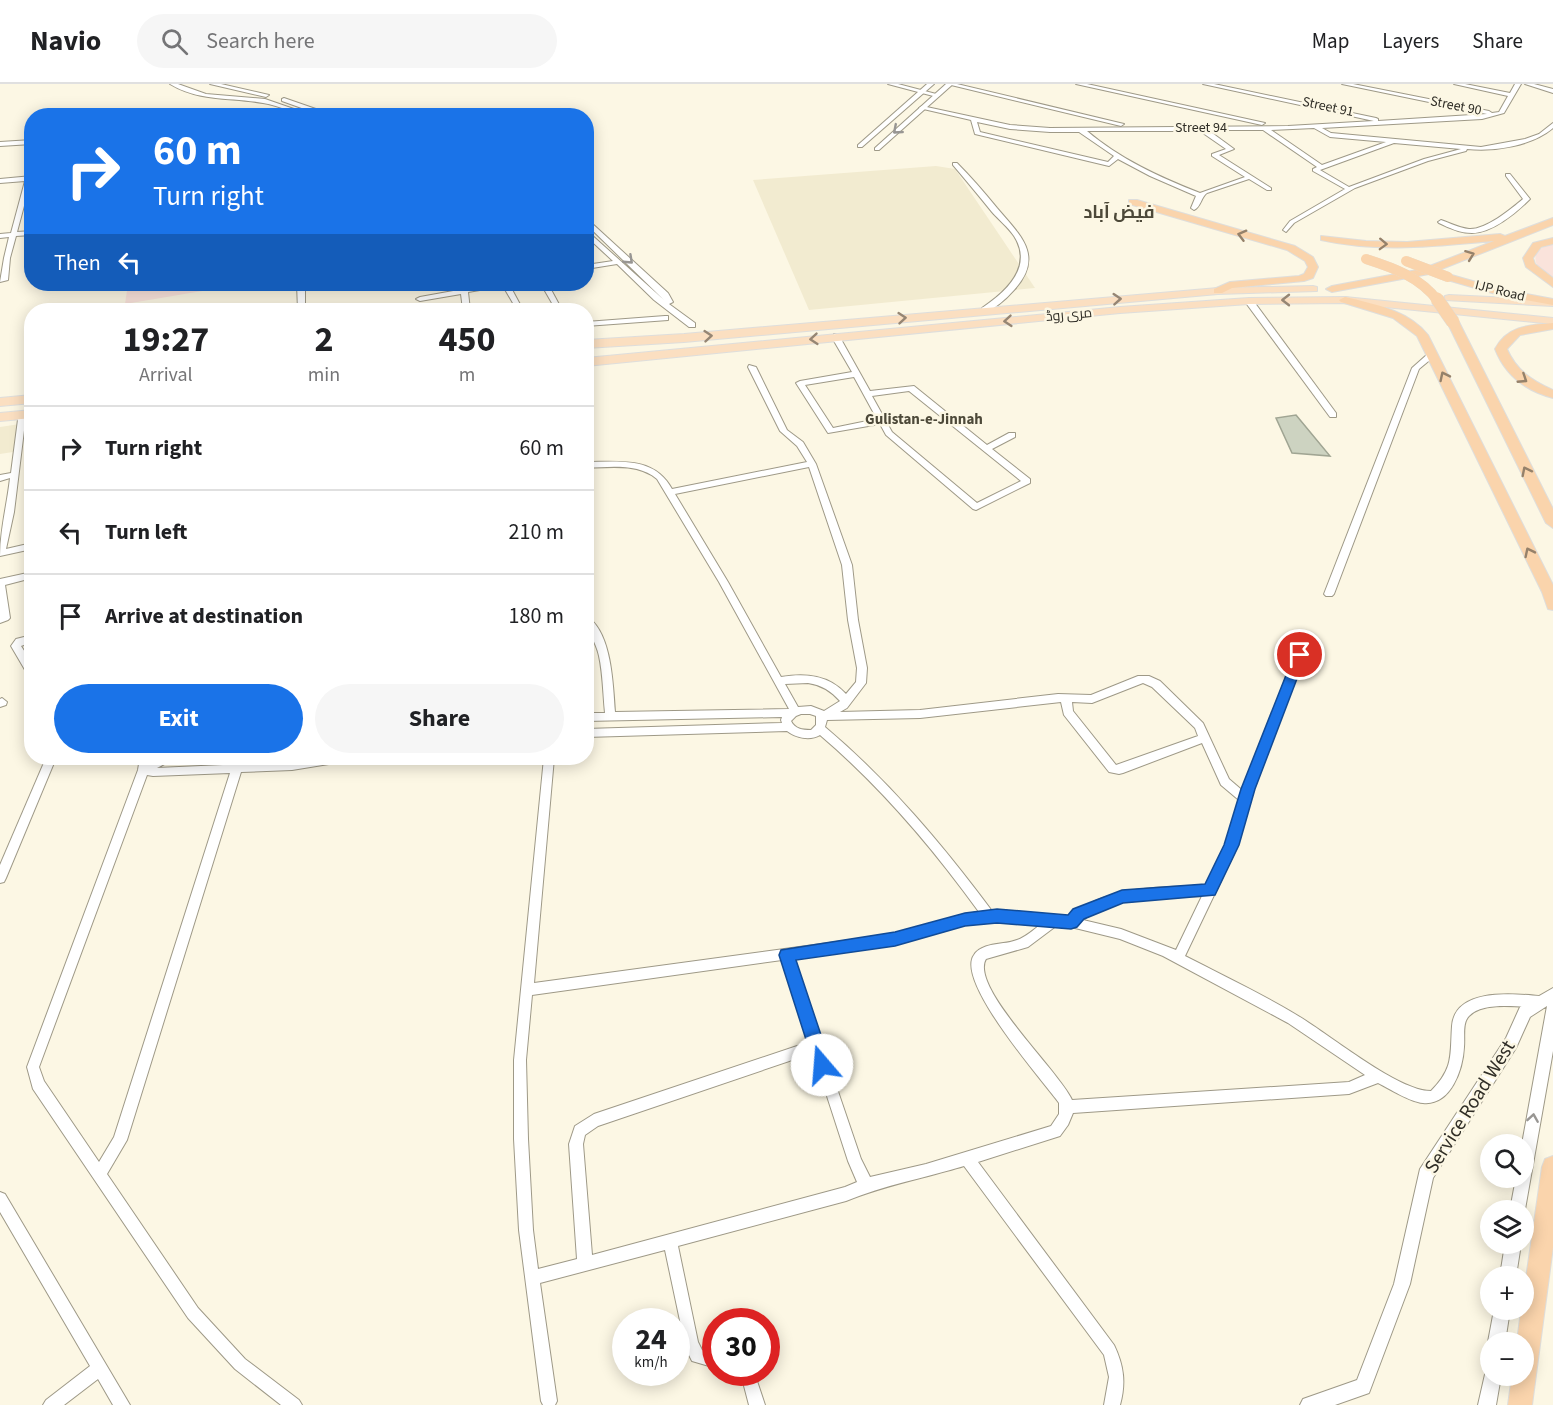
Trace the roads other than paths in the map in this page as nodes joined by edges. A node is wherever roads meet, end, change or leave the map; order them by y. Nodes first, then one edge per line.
1 (173, 84) edge
2 (213, 84) edge
3 (891, 84) edge
4 (931, 84) edge
5 (950, 84) edge
6 (1079, 84) edge
7 (1116, 84) edge
8 (1206, 84) edge
9 (1218, 84) edge
10 (1345, 84) edge
11 (1457, 84) edge
12 (1518, 84) edge
13 (1528, 84) edge
14 (239, 89) junction
15 (1110, 90) junction
16 (922, 91) junction
17 (1553, 91) edge
18 (937, 95) junction
19 (1512, 95) junction
20 (223, 98) junction
21 (280, 98) junction
22 (272, 103) junction
23 (287, 108) edge
24 (308, 108) edge
25 (922, 108) junction
26 (1496, 114) junction
27 (974, 120) junction
28 (1391, 123) junction
29 (1402, 123) junction
30 (1553, 125) edge
31 (1314, 126) junction
32 (1263, 127) junction
33 (1139, 128) junction
34 (1199, 128) junction
35 (1288, 128) junction
36 (1080, 129) junction
37 (1050, 130) junction
38 (1396, 141) junction
39 (24, 142) edge
40 (0, 144) edge
41 (860, 146) dead end
42 (1039, 148) junction
43 (1473, 148) junction
44 (876, 149) dead end
45 (1118, 156) junction
46 (955, 164) dead end
47 (1321, 167) junction
48 (1508, 175) dead end
49 (1250, 177) junction
50 (24, 179) edge
51 (0, 181) edge
52 (1269, 189) dead end
53 (1349, 189) junction
54 (1200, 195) junction
55 (24, 199) edge
56 (1133, 202) dead end
57 (1194, 208) dead end
58 (1553, 221) edge
59 (1441, 222) dead end
60 (594, 228) edge
61 (1286, 230) dead end
62 (24, 234) edge
63 (14, 235) junction
64 (1519, 235) junction
65 (0, 236) edge
66 (1325, 238) dead end
67 (594, 240) edge
68 (1553, 241) edge
69 (1366, 259) dead end
70 (1406, 261) dead end
71 (618, 262) junction
72 (594, 266) edge
73 (0, 280) edge
74 (1553, 284) edge
75 (1332, 290) junction
76 (464, 291) joint
77 (1218, 291) junction
78 (420, 299) dead end
79 (1345, 300) junction
80 (1249, 301) junction
81 (466, 303) edge
82 (1553, 303) edge
83 (674, 309) junction
84 (985, 310) junction
85 (665, 318) dead end
86 (1553, 321) edge
87 (594, 323) edge
88 (692, 325) dead end
89 (1553, 326) edge
90 (837, 336) junction
91 (684, 338) junction
92 (594, 344) edge
93 (741, 345) junction
94 (594, 348) edge
95 (1433, 354) junction
96 (594, 355) edge
97 (594, 361) edge
98 (752, 367) dead end
99 (856, 374) junction
100 (867, 394) junction
101 (1553, 394) edge
102 (24, 400) edge
103 (0, 402) edge
104 (24, 414) edge
105 (1333, 415) dead end
106 (0, 417) edge
107 (882, 422) junction
108 (24, 427) edge
109 (1012, 435) dead end
110 (986, 449) junction
111 (812, 464) junction
112 (594, 465) edge
113 (13, 475) junction
114 (0, 478) edge
115 (670, 492) junction
116 (1553, 523) edge
117 (24, 548) edge
118 (0, 553) edge
119 (24, 577) edge
120 (0, 582) edge
121 (1329, 594) dead end
122 (1553, 605) edge
123 (0, 620) edge
124 (594, 629) edge
125 (24, 640) edge
126 (1302, 648) dead end
127 (24, 659) edge
128 (778, 681) junction
129 (1066, 698) junction
130 (846, 701) junction
131 (794, 713) junction
132 (822, 716) junction
133 (594, 717) edge
134 (610, 717) junction
135 (788, 727) junction
136 (820, 729) junction
137 (594, 733) edge
138 (1204, 738) junction
139 (48, 765) edge
140 (144, 765) edge
141 (145, 765) edge
142 (298, 765) edge
143 (548, 765) edge
144 (237, 769) junction
145 (1246, 800) junction
146 (0, 878) edge
147 (1210, 891) junction
148 (989, 917) junction
149 (1055, 920) junction
150 (1071, 922) junction
151 (786, 955) junction
152 (1178, 958) junction
153 (526, 990) junction
154 (1549, 1002) edge
155 (816, 1046) junction
156 (1378, 1076) junction
157 (1067, 1107) junction
158 (1530, 1134) edge
159 (967, 1158) junction
160 (1553, 1167) edge
161 (99, 1174) junction
162 (866, 1185) junction
163 (0, 1199) edge
164 (670, 1240) junction
165 (585, 1263) junction
166 (532, 1278) junction
167 (1530, 1332) edge
168 (702, 1357) edge
169 (99, 1369) junction
170 (751, 1386) edge
171 (1490, 1386) edge
172 (1522, 1386) edge
173 (549, 1401) dead end
174 (51, 1405) edge
175 (122, 1405) edge
176 (294, 1405) edge
177 (757, 1405) edge
178 (1112, 1405) edge
179 (1309, 1405) edge
180 (1487, 1405) edge
181 (1520, 1405) edge

1 - 20 street
2 - 14 street
3 - 16 street
4 - 16 street
5 - 18 street
5 - 33 street
6 - 15 street
7 - 15 street
8 - 28 street
9 - 29 street, Street 91
10 - 26 street, Street 90
11 - 19 street
12 - 19 street
13 - 17 street
14 - 20 street
14 - 21 street
15 - 35 street
16 - 18 street
16 - 41 street
18 - 25 street
19 - 26 street
20 - 22 street
21 - 22 street
21 - 24 street
22 - 23 street
25 - 27 street, Street 94
25 -> 44 street
26 - 29 street, Street 94
27 - 37 street, Street 94
27 - 42 street
28 - 29 street, Street 94
28 - 31 street, Street 94
30 - 43 street
31 - 35 street, Street 94
31 - 38 street
32 - 34 street, Street 94
32 - 35 street, Street 94
32 - 47 street
33 - 34 street, Street 94
33 - 36 street, Street 94
34 - 49 street
36 - 37 street, Street 94
36 - 45 street
37 - 42 street
38 - 43 street
38 - 47 street
39 - 40 street
42 - 45 street
43 - 53 street
45 - 54 street
46 - 84 street
47 - 53 street
48 - 59 street
49 - 52 street
49 - 54 street
50 - 51 street
53 - 61 street
54 - 57 street
55 - 63 street
77 -> 56 highway
58 - 64 highway
60 -> 83 street
62 - 63 street
63 - 65 street
63 - 73 street
66 -> 64 highway
75 -> 64 highway
67 - 71 street
68 - 74 highway
116 -> 69 highway, bridge
70 - 82 highway, IJP Road, bridge
71 - 72 street
71 - 83 street
75 - 77 main road, مری روڈ
75 - 82 main road, مری روڈ
76 - 78 street
76 - 81 street
84 -> 77 main road, مری روڈ
79 -> 80 main road, مری روڈ
79 - 86 main road, مری روڈ
79 - 95 highway
80 -> 90 main road, مری روڈ
80 - 105 street
83 - 88 street
91 -> 84 main road, مری روڈ
85 - 87 street
89 -> 101 highway
90 -> 93 main road, مری روڈ
90 - 99 street
91 - 92 main road, مری روڈ
91 - 94 main road
93 - 96 main road
93 - 97 main road, مری روڈ
95 - 121 street
122 -> 95 highway
98 - 111 street
99 - 100 street
99 - 107 street
100 - 107 street
100 - 110 street
102 - 103 main road
104 - 106 main road
107 - 110 street
108 - 113 street
109 - 110 street
111 - 115 street
111 - 130 street
112 - 115 street
113 - 114 street
113 - 118 street
115 - 128 street
117 - 118 street
119 - 120 street
120 - 123 street
124 - 134 street
125 - 127 street
126 - 145 street
128 - 130 street
128 - 131 street
129 - 132 street
129 - 138 street
129 - 138 street
130 - 132 street
131 - 132 street
131 - 134 street
131 - 135 street
132 - 136 street
133 - 134 street
135 - 136 street
135 - 137 street
136 - 148 street
138 - 145 street
139 - 146 street
140 - 161 street
141 - 144 street
142 - 144 street
143 - 153 street
144 - 161 street
145 - 147 street
147 - 150 street
147 - 152 street
148 - 149 street
148 - 151 street
149 - 150 street
149 - 157 street
150 - 152 street
151 - 153 street
151 - 155 street
152 - 156 street
153 - 166 street
154 - 156 street
158 -> 154 street
154 - 179 street, Service Road West
155 - 162 street
155 - 165 street
156 - 157 street
157 - 159 street
159 - 162 street
159 - 178 street
160 - 167 highway
161 - 176 street
162 - 164 street
163 - 169 street
164 - 165 street
164 - 168 street
165 - 166 street
166 - 173 street
169 - 174 street
169 - 175 street
170 - 177 street
171 - 180 street
172 - 181 highway

